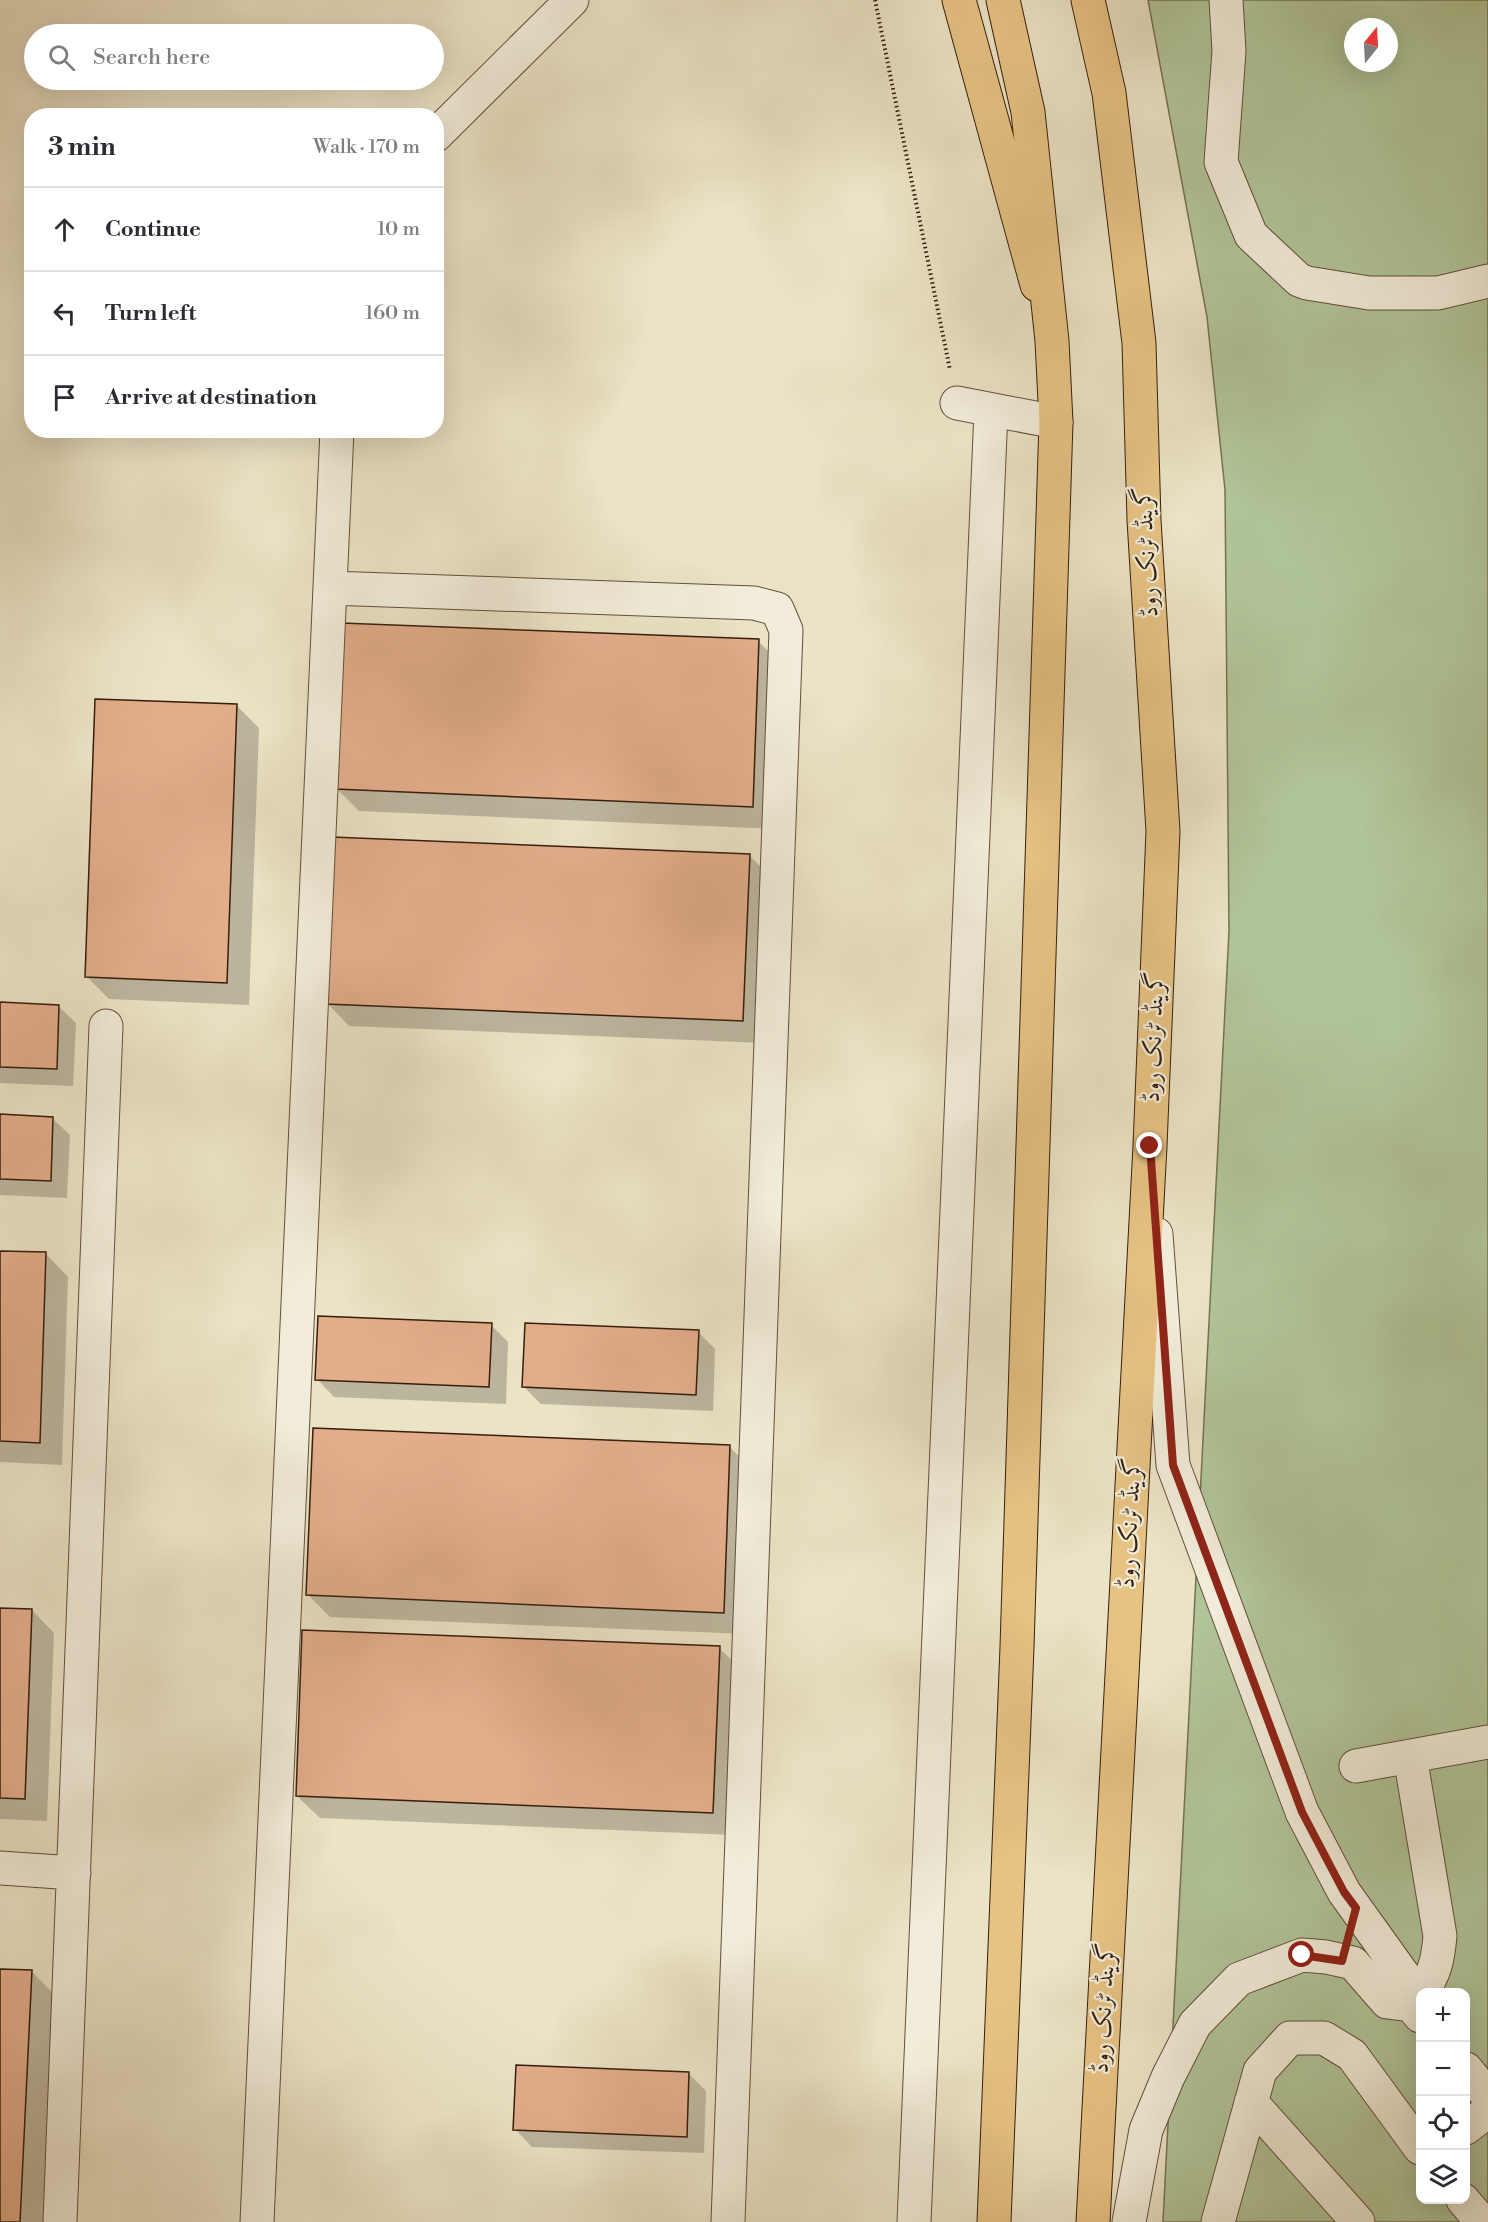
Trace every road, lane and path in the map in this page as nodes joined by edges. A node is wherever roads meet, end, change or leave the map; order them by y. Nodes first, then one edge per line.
1 (572, 0) edge
2 (958, 0) edge
3 (1003, 0) edge
4 (1088, 0) edge
5 (1226, 0) edge
6 (444, 127) edge
7 (1488, 281) edge
8 (1052, 341) junction
9 (957, 403) dead end
10 (991, 411) junction
11 (1056, 422) junction
12 (337, 438) edge
13 (330, 588) junction
14 (106, 1026) dead end
15 (1150, 1146) junction
16 (1488, 1742) edge
17 (1410, 1756) junction
18 (1356, 1766) dead end
19 (0, 1868) edge
20 (74, 1873) junction
21 (1356, 1908) junction
22 (1342, 1961) junction
23 (1426, 1988) edge
24 (1416, 1997) edge
25 (1416, 2001) edge
26 (1470, 2074) edge
27 (1488, 2096) edge
28 (1251, 2102) junction
29 (1488, 2111) edge
30 (1470, 2125) edge
31 (1416, 2143) edge
32 (1467, 2204) edge
33 (60, 2222) edge
34 (257, 2222) edge
35 (728, 2222) edge
36 (914, 2222) edge
37 (994, 2222) edge
38 (1093, 2222) edge
39 (1129, 2222) edge
40 (1218, 2222) edge
41 (1358, 2222) edge
42 (1482, 2222) edge

1 - 6 street
2 - 8 main road
3 - 8 main road
4 - 15 main road, گرینڈ ٹرنک روڈ
5 - 7 street
8 - 11 main road
9 - 10 street
10 - 11 street
10 - 36 street
11 - 37 main road
12 - 13 street
13 - 34 street
13 - 35 street
14 - 20 street
15 - 21 street
15 - 38 main road, گرینڈ ٹرنک روڈ
16 - 17 street
17 - 18 street
17 - 23 street
19 - 20 street
20 - 33 street
21 - 22 street
21 - 24 street
22 - 25 street
22 - 39 street
26 - 27 street
28 - 31 street
28 - 40 street
28 - 41 street
29 - 30 street
32 - 42 street

